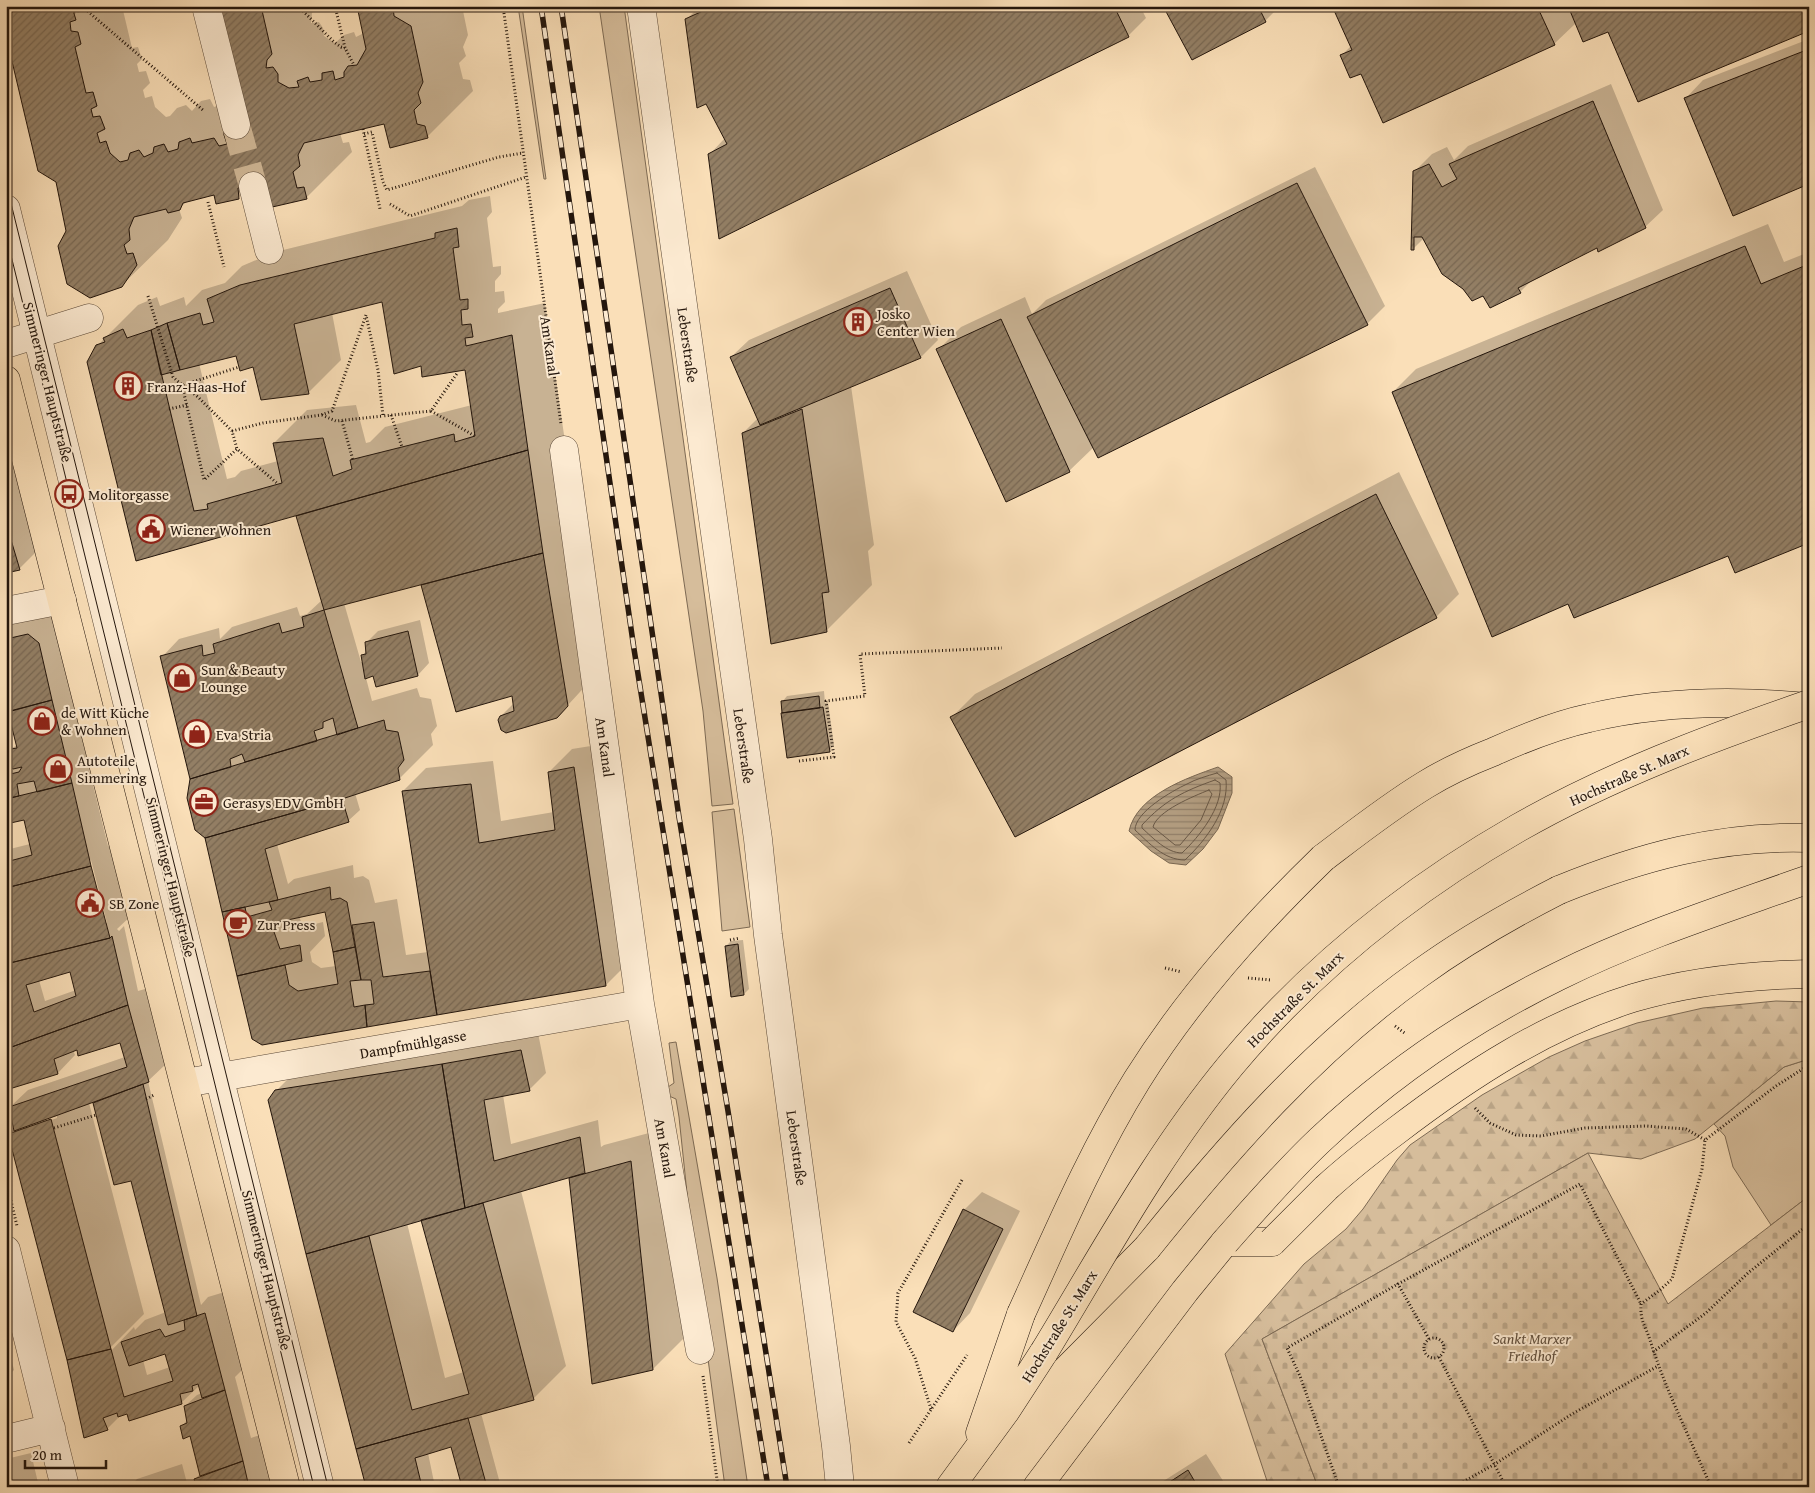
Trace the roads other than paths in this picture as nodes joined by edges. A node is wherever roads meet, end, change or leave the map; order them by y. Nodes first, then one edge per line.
1 (206, 6) edge
2 (641, 6) edge
3 (235, 122) tunnel mouth
4 (253, 186) tunnel mouth
5 (6, 209) edge
6 (269, 250) dead end
7 (89, 318) dead end
8 (37, 334) junction
9 (6, 344) edge
10 (6, 380) edge
11 (564, 450) road end
12 (62, 600) junction
13 (6, 611) edge
14 (1809, 704) edge
15 (1809, 708) edge
16 (1809, 838) edge
17 (1809, 879) edge
18 (1809, 974) edge
19 (640, 1004) junction
20 (220, 1077) junction
21 (185, 1083) junction
22 (1225, 1242) junction
23 (6, 1250) edge
24 (700, 1350) road end
25 (1044, 1352) junction
26 (50, 1428) junction
27 (6, 1439) edge
28 (970, 1462) junction
29 (65, 1487) edge
30 (286, 1487) edge
31 (320, 1487) edge
32 (840, 1487) edge
33 (950, 1487) edge
34 (1037, 1487) edge

1 - 3 street
2 - 32 street, Leberstraße
4 - 6 street
5 - 8 street, Simmeringer Hauptstraße
7 - 8 street
8 - 9 street
8 - 20 street, Simmeringer Hauptstraße
10 - 12 main road
11 - 19 street, Am Kanal
12 - 13 street
12 - 21 main road
14 - 25 main road, Hochstraße St. Marx, bridge
15 - 28 main road, bridge
16 - 25 main road, bridge
17 - 22 main road, bridge
18 - 22 main road, bridge
19 - 20 street, Dampfmühlgasse
19 - 24 street, Am Kanal
20 - 21 street, Dampfmühlgasse
20 - 31 street, Simmeringer Hauptstraße
21 - 30 main road
22 - 34 main road
23 - 26 street
25 - 28 main road, Hochstraße St. Marx
26 - 27 street
26 - 29 street
28 - 33 main road, Hochstraße St. Marx

